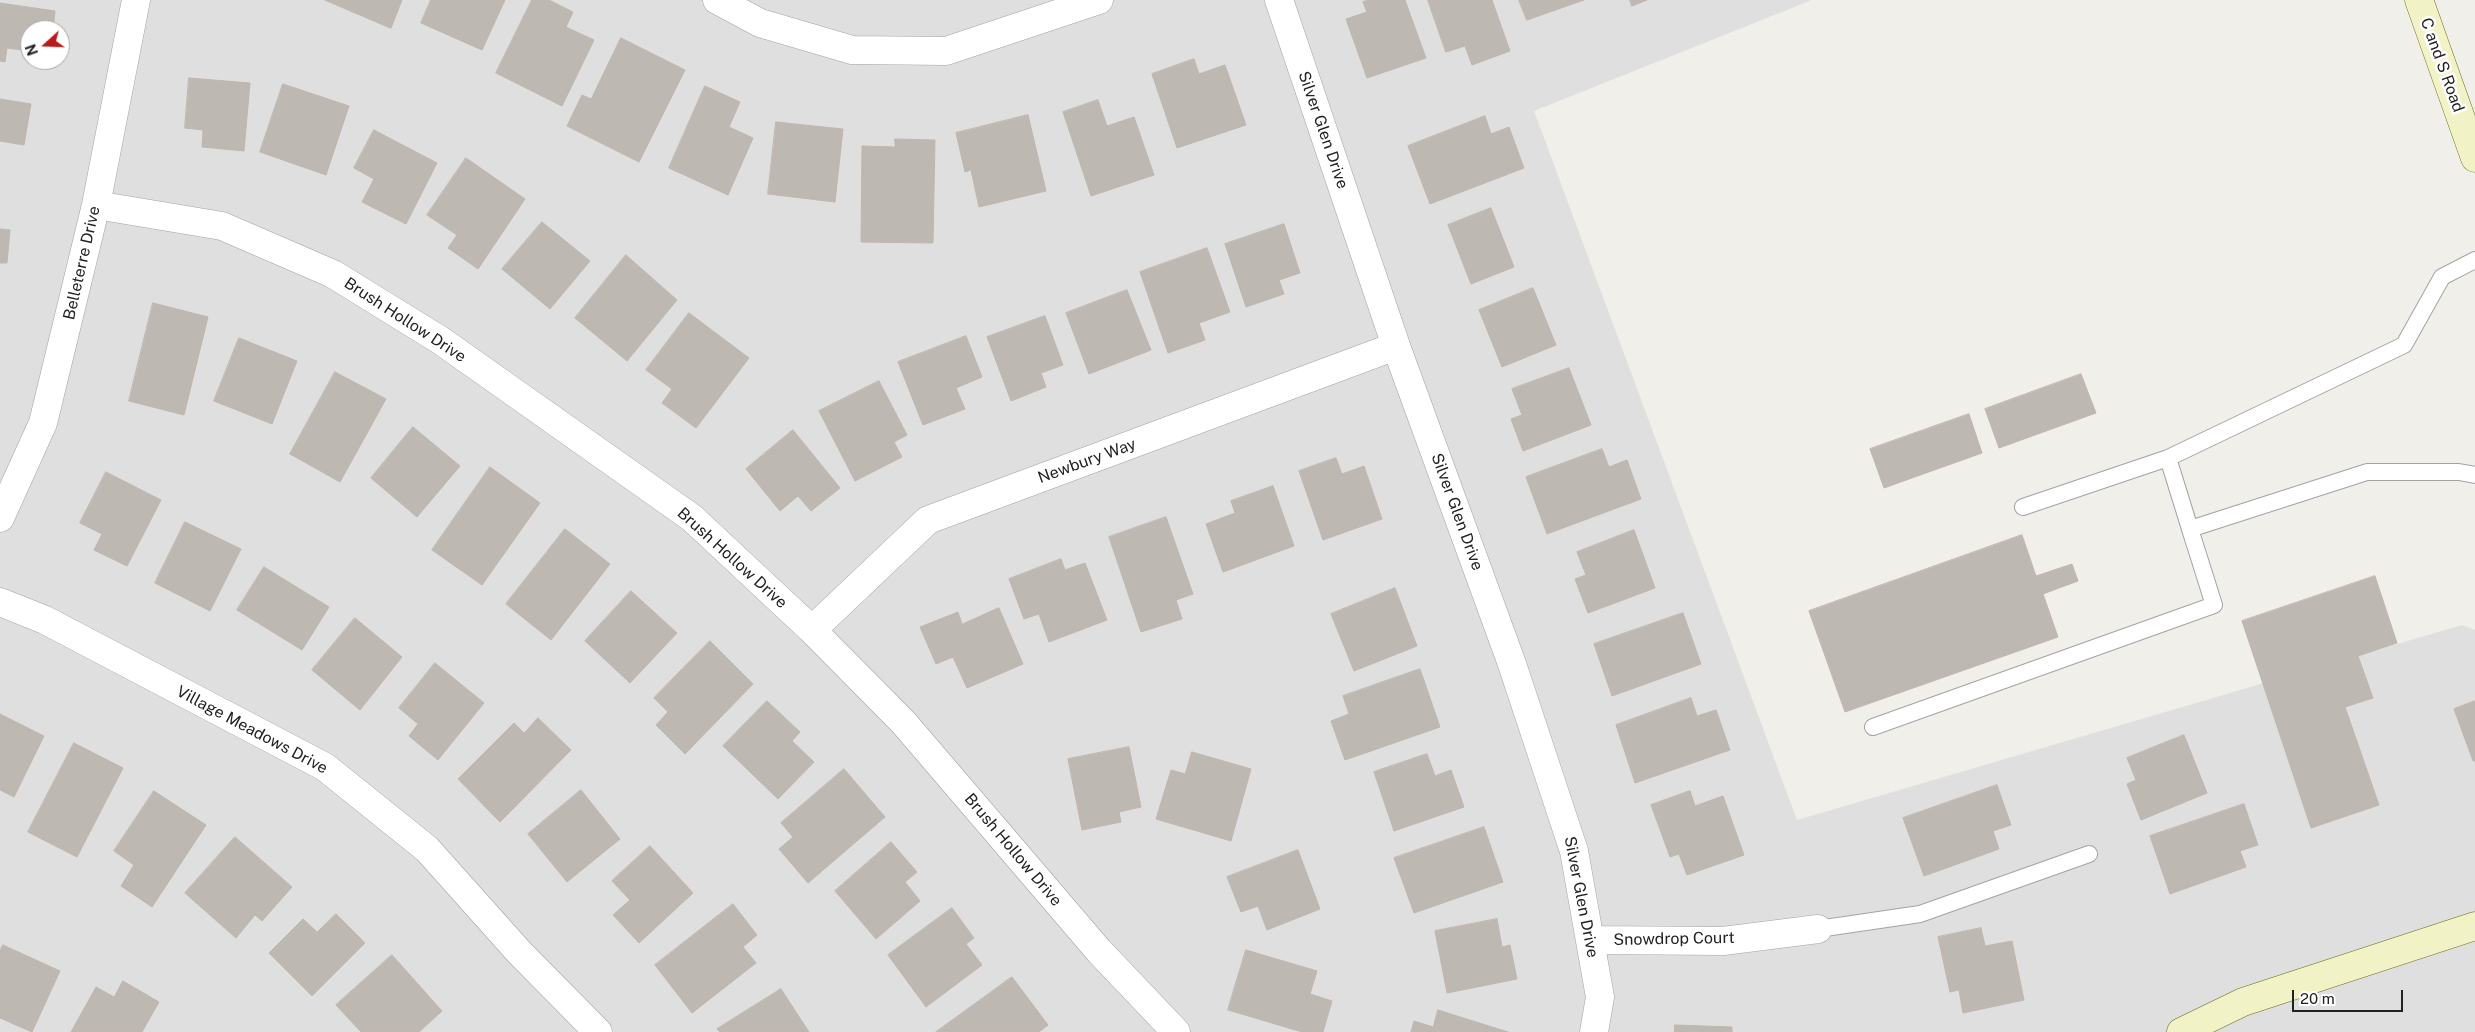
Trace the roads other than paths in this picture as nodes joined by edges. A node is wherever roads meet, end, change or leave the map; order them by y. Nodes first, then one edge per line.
1 (136, 0) edge
2 (717, 0) edge
3 (1099, 0) edge
4 (1279, 0) edge
5 (2418, 0) edge
6 (2475, 158) edge
7 (96, 205) junction
8 (2475, 260) edge
9 (1396, 346) junction
10 (2166, 459) junction
11 (2475, 475) edge
12 (2023, 507) dead end
13 (0, 518) edge
14 (2190, 529) junction
15 (0, 602) edge
16 (812, 630) junction
17 (1873, 727) dead end
18 (2089, 854) dead end
19 (2475, 926) edge
20 (1818, 929) joint
21 (1590, 940) junction
22 (598, 1032) edge
23 (1176, 1032) edge
24 (1594, 1032) edge
25 (2181, 1032) edge

1 - 7 street, Belleterre Drive
2 - 3 street
4 - 9 street, Silver Glen Drive
5 - 6 main road, C and S Road
7 - 13 street, Belleterre Drive
7 - 16 street, Brush Hollow Drive
8 - 10 lane
9 - 16 street, Newbury Way
9 - 21 street, Silver Glen Drive
10 - 12 lane
10 - 14 lane
11 - 14 lane
14 - 17 lane
15 - 22 street, Village Meadows Drive
16 - 23 street, Brush Hollow Drive
18 - 20 lane
19 - 25 main road
20 - 21 street, Snowdrop Court
21 - 24 street, Silver Glen Drive

